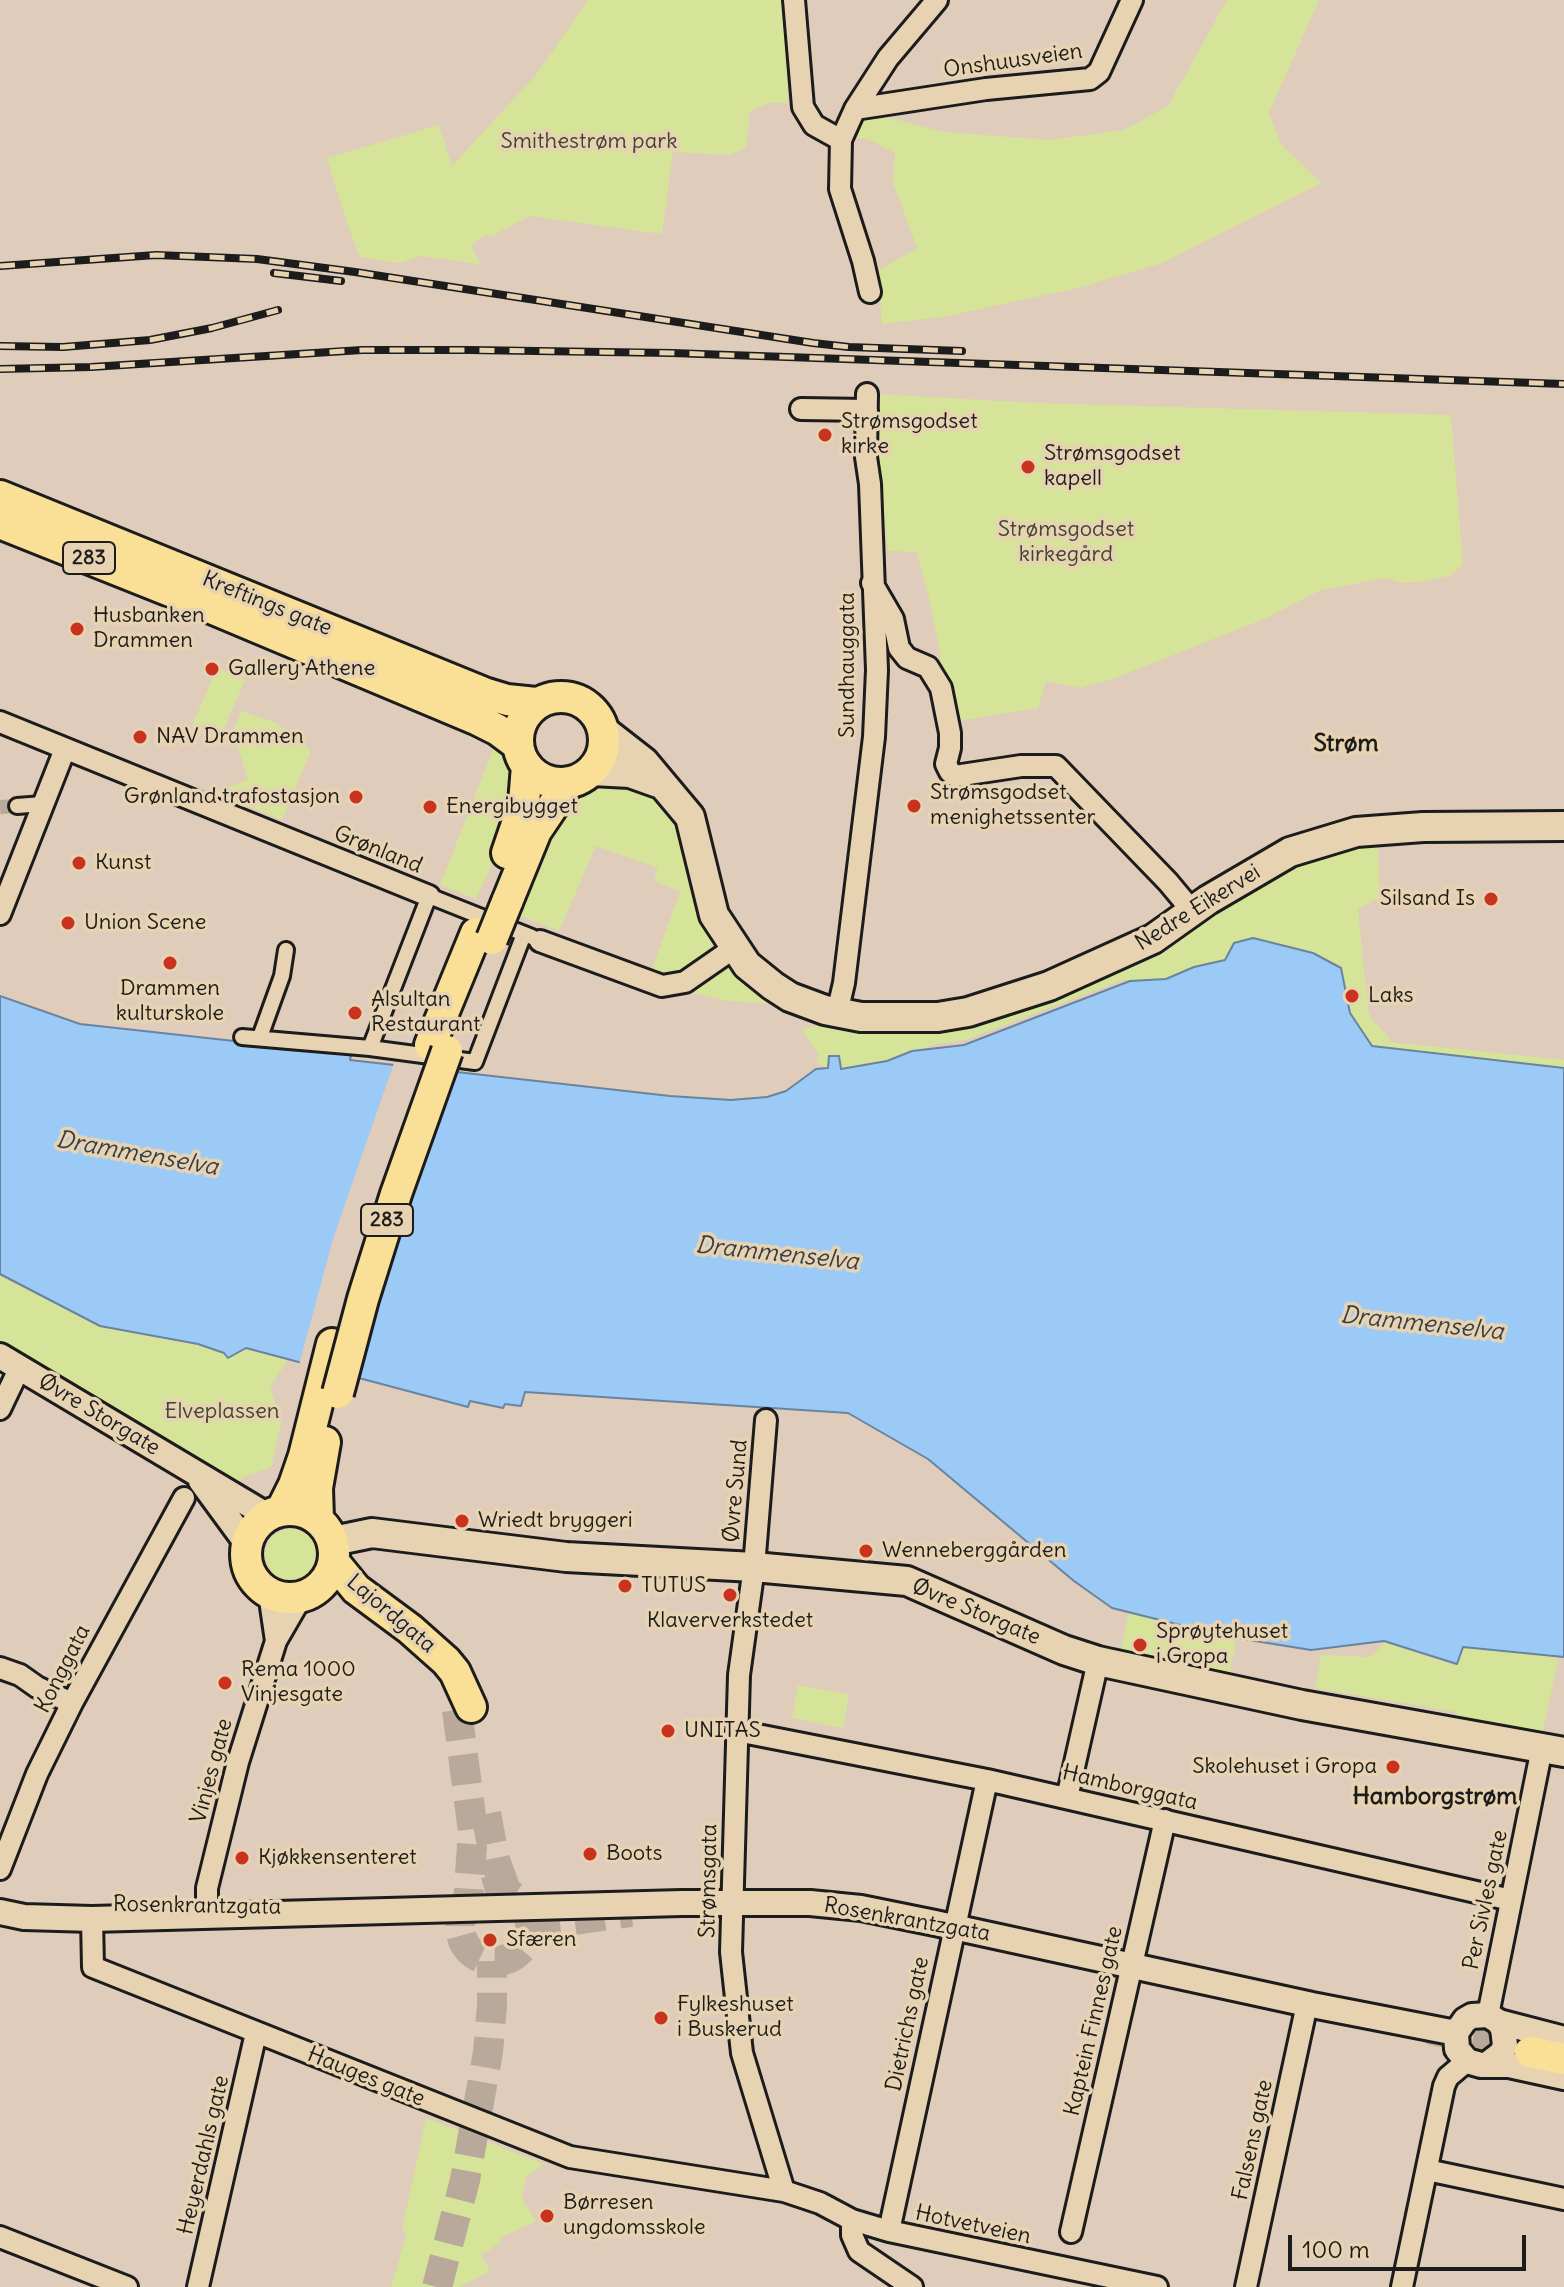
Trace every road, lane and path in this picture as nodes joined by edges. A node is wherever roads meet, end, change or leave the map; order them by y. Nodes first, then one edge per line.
1 (794, 0) edge
2 (937, 0) edge
3 (1132, 0) edge
4 (855, 109) junction
5 (841, 140) junction
6 (870, 292) dead end
7 (801, 409) dead end
8 (0, 496) edge
9 (0, 523) edge
10 (872, 583) junction
11 (536, 703) junction
12 (0, 722) edge
13 (603, 730) junction
14 (65, 749) junction
15 (523, 756) junction
16 (581, 776) junction
17 (661, 784) junction
18 (43, 804) junction
19 (17, 806) tunnel mouth
20 (1564, 826) edge
21 (429, 896) junction
22 (498, 899) junction
23 (1193, 912) junction
24 (0, 914) edge
25 (532, 937) junction
26 (734, 948) junction
27 (286, 950) dead end
28 (837, 1013) junction
29 (242, 1037) dead end
30 (260, 1037) junction
31 (370, 1048) junction
32 (10, 1362) edge
33 (329, 1391) junction
34 (0, 1409) edge
35 (766, 1420) dead end
36 (197, 1476) junction
37 (184, 1498) dead end
38 (274, 1514) junction
39 (328, 1542) junction
40 (248, 1545) junction
41 (754, 1567) junction
42 (269, 1593) junction
43 (308, 1594) junction
44 (276, 1641) junction
45 (1098, 1661) junction
46 (0, 1668) edge
47 (72, 1703) junction
48 (737, 1731) junction
49 (1553, 1750) edge
50 (987, 1780) junction
51 (1067, 1798) junction
52 (1165, 1820) junction
53 (0, 1869) edge
54 (0, 1897) edge
55 (1511, 1900) junction
56 (732, 1903) junction
57 (207, 1909) junction
58 (92, 1911) junction
59 (0, 1912) edge
60 (954, 1927) junction
61 (1131, 1966) junction
62 (1307, 2004) junction
63 (1494, 2019) junction
64 (256, 2033) junction
65 (1456, 2033) junction
66 (1564, 2039) edge
67 (1530, 2052) tunnel mouth
68 (1564, 2059) edge
69 (1478, 2062) junction
70 (1564, 2077) edge
71 (1427, 2170) junction
72 (784, 2191) junction
73 (1564, 2199) edge
74 (852, 2220) junction
75 (889, 2231) junction
76 (1071, 2232) dead end
77 (0, 2237) edge
78 (127, 2287) edge
79 (198, 2287) edge
80 (912, 2287) edge
81 (1157, 2287) edge
82 (1246, 2287) edge
83 (1402, 2287) edge

1 - 5 street
2 - 4 street
3 - 4 street, Onshuusveien
4 - 5 street
5 - 6 street
7 - 10 street, Sundhauggata
8 - 11 main road, Kreftings gate / 283
9 - 15 main road, Kreftings gate / 283
10 - 23 street
10 - 28 street, Sundhauggata
11 - 13 main road, 283
11 - 15 main road, 283
12 - 14 street, Grønland
13 - 16 main road, 283
13 - 17 main road
14 - 18 street
14 - 21 street, Grønland
15 - 16 main road, 283
15 - 22 main road, 283
16 - 17 main road
16 - 22 main road, 283
17 - 26 main road
18 - 19 street
18 - 24 street
20 - 23 main road, Nedre Eikervei
21 - 25 street, Grønland
21 - 31 street
22 - 33 main road, 283, bridge
23 - 28 main road, Nedre Eikervei
25 - 26 street, Grønland
25 - 31 street
26 - 28 main road
27 - 30 street
29 - 30 street
30 - 31 street
32 - 34 street
32 - 36 street, Øvre Storgate
33 - 38 main road, 283
33 - 39 main road, 283
35 - 41 street, Øvre Sund
36 - 38 street, Øvre Storgate
36 - 40 street, Øvre Storgate
37 - 47 street, Konggata
38 - 39 main road
38 - 40 main road, 283
39 - 41 main road, Øvre Storgate
39 - 43 main road
39 - 43 main road, Lajordgata
40 - 42 main road
41 - 45 main road, Øvre Storgate
41 - 48 street, Strømsgata
42 - 43 main road
42 - 44 street, Vinjes gate
43 - 44 street, Vinjes gate
44 - 57 street, Vinjes gate
45 - 49 main road, Øvre Storgate
45 - 51 street
46 - 47 street
47 - 53 street, Konggata
48 - 50 street, Hamborggata
48 - 56 street, Strømsgata
49 - 55 street, Per Sivles gate
50 - 51 street, Hamborggata
50 - 60 street, Dietrichs gate
51 - 52 street, Hamborggata
52 - 55 street, Hamborggata
52 - 61 street, Kaptein Finnes gate
54 - 58 street
55 - 63 street, Per Sivles gate
56 - 57 street, Rosenkrantzgata
56 - 60 street, Rosenkrantzgata
56 - 72 street, Strømsgata
57 - 58 street, Rosenkrantzgata
58 - 59 street
58 - 64 street, Hauges gate
60 - 61 street, Rosenkrantzgata
60 - 75 street, Dietrichs gate
61 - 62 street, Rosenkrantzgata
61 - 76 street, Kaptein Finnes gate
62 - 65 street, Rosenkrantzgata
62 - 82 street, Falsens gate
63 - 65 street
63 - 66 street
63 - 69 street
64 - 72 street, Hauges gate
64 - 79 street, Heyerdahls gate
65 - 69 street
67 - 68 main road
69 - 70 street
69 - 71 street
71 - 73 street
71 - 83 street
72 - 74 street, Hotvetveien
74 - 75 street, Hotvetveien
74 - 80 street
75 - 81 street, Hotvetveien
77 - 78 street

